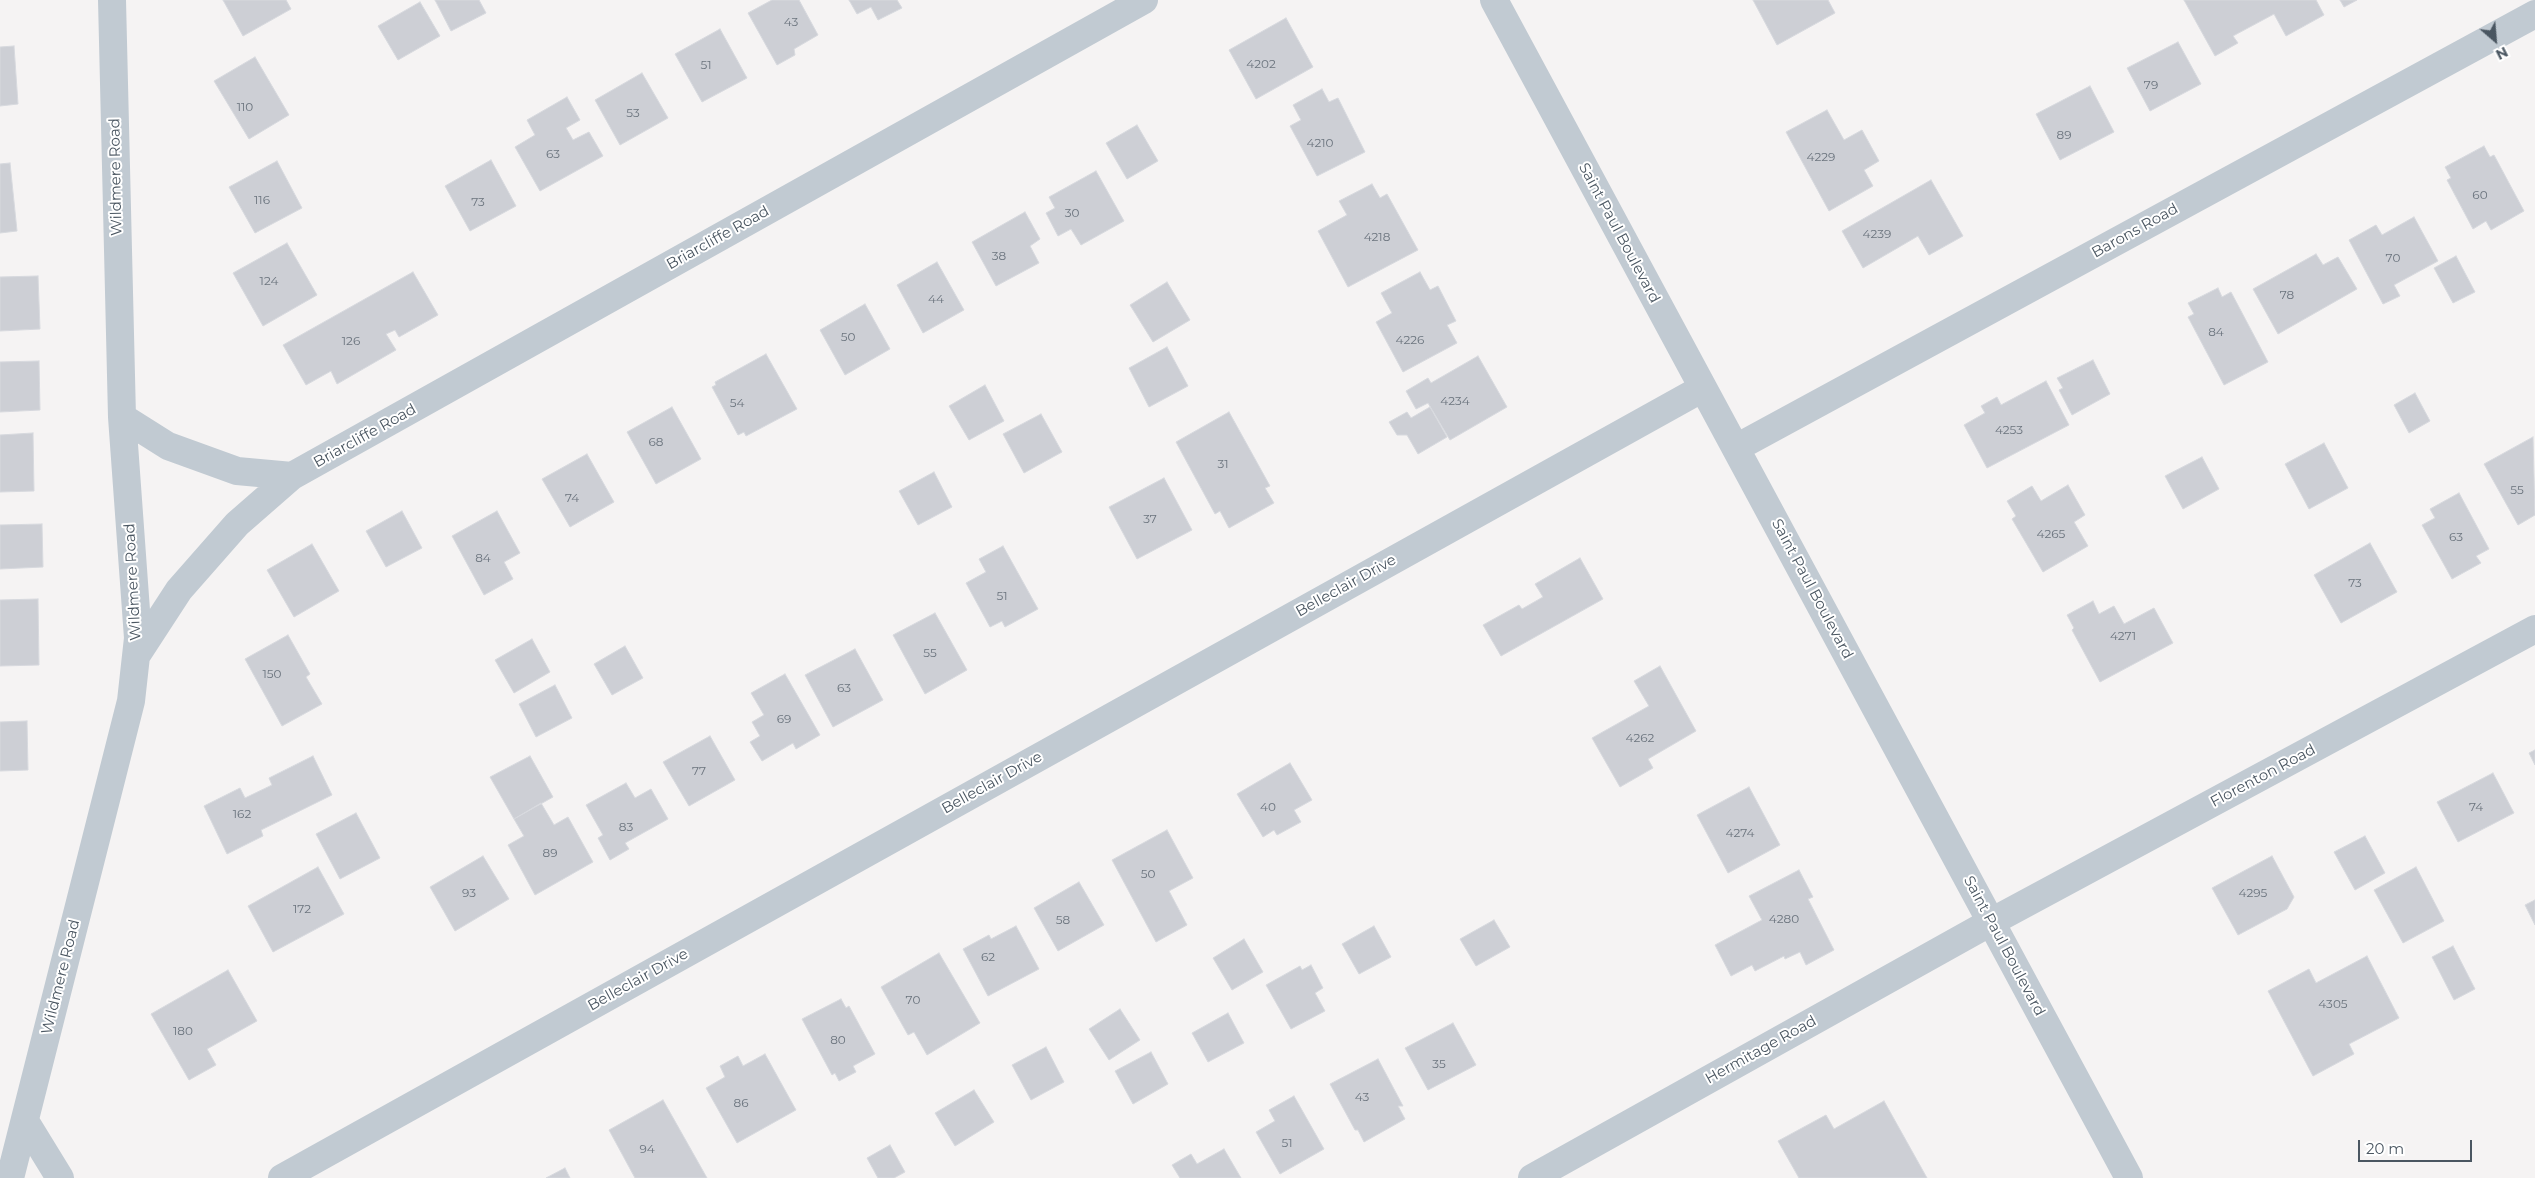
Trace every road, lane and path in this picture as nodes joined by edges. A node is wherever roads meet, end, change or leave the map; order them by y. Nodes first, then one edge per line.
1 (112, 0) edge
2 (1144, 0) edge
3 (1494, 0) edge
4 (2535, 14) edge
5 (1703, 388) junction
6 (122, 417) junction
7 (1736, 448) junction
8 (292, 476) junction
9 (2535, 629) edge
10 (136, 656) junction
11 (1991, 922) junction
12 (24, 1121) junction
13 (10, 1178) edge
14 (60, 1178) edge
15 (282, 1178) edge
16 (1532, 1178) edge
17 (2129, 1178) edge

1 - 6 street, Wildmere Road
2 - 8 street, Briarcliffe Road
3 - 5 street, Saint Paul Boulevard
4 - 7 street, Barons Road
5 - 7 street, Saint Paul Boulevard
5 - 15 street, Belleclair Drive
6 - 8 street
6 - 10 street, Wildmere Road
7 - 11 street, Saint Paul Boulevard
8 - 10 street, Briarcliffe Road
9 - 11 street, Florenton Road
10 - 12 street, Wildmere Road
11 - 16 street, Hermitage Road
11 - 17 street, Saint Paul Boulevard
12 - 13 street, Wildmere Road
12 - 14 street

